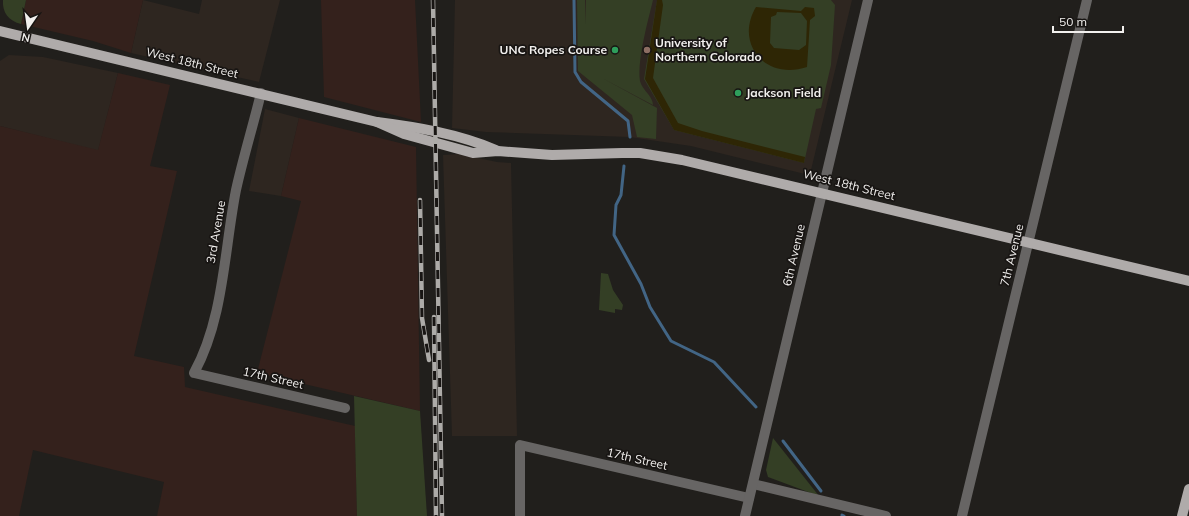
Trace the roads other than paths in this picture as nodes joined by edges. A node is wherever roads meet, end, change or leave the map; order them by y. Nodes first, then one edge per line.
1 (868, 0) edge
2 (1087, 0) edge
3 (0, 31) edge
4 (261, 93) junction
5 (822, 192) junction
6 (1028, 242) junction
7 (1189, 280) edge
8 (194, 373) joint
9 (345, 408) dead end
10 (753, 484) junction
11 (1189, 489) edge
12 (749, 498) junction
13 (520, 516) edge
14 (745, 516) edge
15 (886, 516) edge
16 (962, 516) edge
17 (1182, 516) edge

1 - 5 street, 6th Avenue
2 - 6 street, 7th Avenue
3 - 4 main road, West 18th Street
4 - 5 main road, West 18th Street
4 - 8 street, 3rd Avenue
5 - 6 main road, West 18th Street
5 - 10 street, 6th Avenue
6 - 7 main road, West 18th Street
6 - 16 street, 7th Avenue
8 - 9 street, 17th Street
10 - 12 street, 6th Avenue
10 - 15 street
11 - 17 main road
12 - 13 street, 17th Street
12 - 14 street, 6th Avenue

